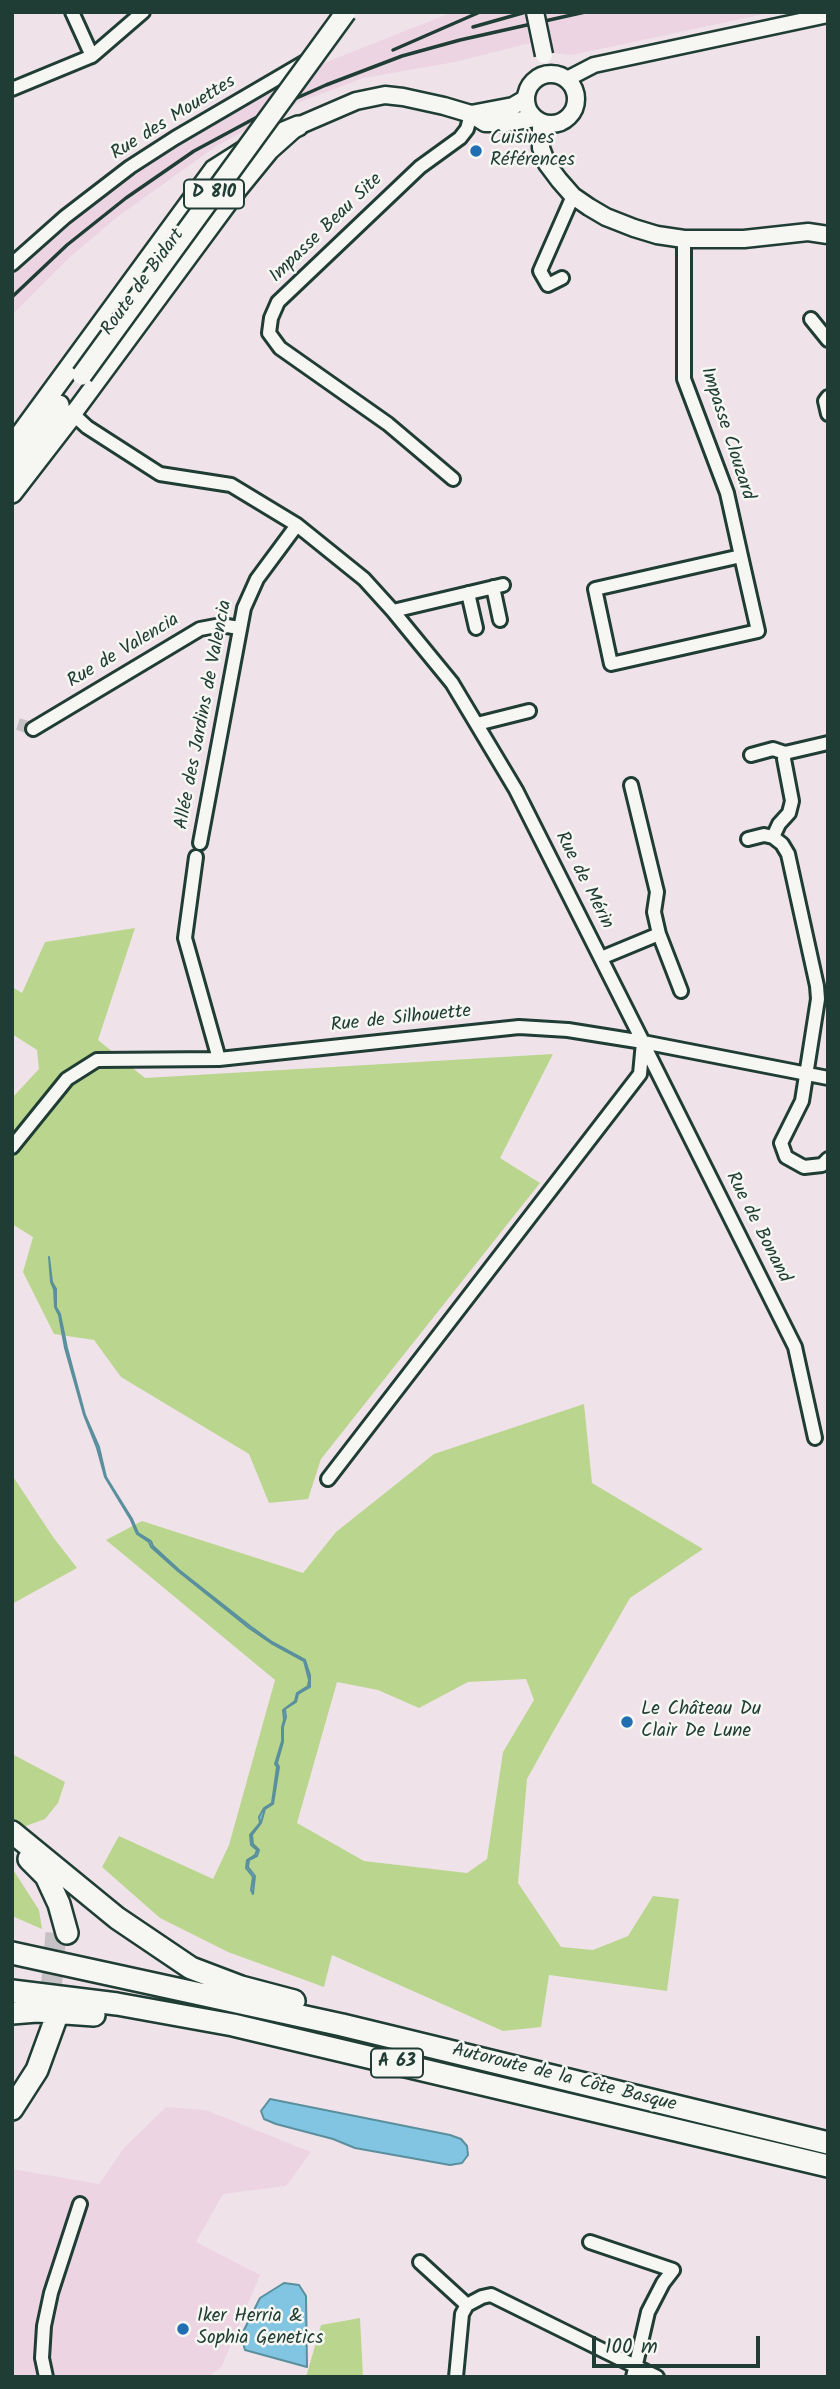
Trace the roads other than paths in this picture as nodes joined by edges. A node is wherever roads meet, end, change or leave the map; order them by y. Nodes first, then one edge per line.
1 (72, 12) edge
2 (143, 12) edge
3 (346, 12) edge
4 (357, 12) edge
5 (535, 12) edge
6 (828, 15) edge
7 (92, 56) junction
8 (547, 73) junction
9 (567, 79) junction
10 (12, 89) edge
11 (525, 99) junction
12 (471, 114) junction
13 (538, 120) junction
14 (298, 126) junction
15 (573, 196) junction
16 (828, 235) edge
17 (684, 239) junction
18 (12, 264) edge
19 (562, 278) dead end
20 (811, 319) dead end
21 (828, 340) edge
22 (828, 397) edge
23 (73, 414) junction
24 (828, 414) edge
25 (12, 446) edge
26 (12, 469) edge
27 (453, 479) dead end
28 (12, 493) edge
29 (297, 525) junction
30 (741, 556) junction
31 (468, 593) junction
32 (393, 611) junction
33 (500, 621) dead end
34 (239, 628) junction
35 (476, 628) dead end
36 (529, 711) dead end
37 (477, 724) junction
38 (33, 729) dead end
39 (828, 743) edge
40 (785, 752) junction
41 (751, 755) dead end
42 (631, 785) dead end
43 (773, 836) junction
44 (748, 839) dead end
45 (200, 844) dead end
46 (196, 857) dead end
47 (659, 934) junction
48 (601, 958) junction
49 (681, 991) dead end
50 (642, 1042) junction
51 (219, 1059) junction
52 (805, 1074) junction
53 (828, 1078) edge
54 (12, 1146) edge
55 (828, 1159) edge
56 (814, 1438) dead end
57 (328, 1479) dead end
58 (12, 1832) edge
59 (12, 1842) edge
60 (12, 1852) edge
61 (12, 1953) edge
62 (12, 1991) edge
63 (12, 2013) edge
64 (233, 2025) junction
65 (342, 2025) junction
66 (12, 2094) edge
67 (12, 2109) edge
68 (828, 2143) edge
69 (828, 2166) edge
70 (80, 2204) dead end
71 (590, 2242) dead end
72 (420, 2262) dead end
73 (467, 2305) junction
74 (635, 2372) edge
75 (46, 2377) edge
76 (456, 2377) edge
77 (657, 2377) edge

1 - 7 street
2 - 7 street
3 - 26 main road, D 810, bridge
4 - 18 street, Rue des Mouettes
5 - 8 main road, bridge
6 - 9 street
7 - 10 street
8 - 9 main road
8 - 11 main road
9 - 13 main road
11 - 12 main road, Route de Bidart
11 - 13 main road
12 - 13 main road, Route de Bidart
12 - 14 main road, Route de Bidart
12 - 27 street, Impasse Beau Site
13 - 15 main road
14 - 23 main road, Route de Bidart
14 - 25 main road
15 - 17 main road
15 - 19 street
16 - 17 main road
17 - 30 street, Impasse Clouzard
20 - 21 street
22 - 24 street
23 - 28 main road
23 - 29 street, Rue de Mérin
29 - 32 street, Rue de Mérin
29 - 34 street, Allée des Jardins de Valencia
30 - 30 street, Impasse Clouzard
31 - 32 street
31 - 33 street
31 - 35 street
32 - 37 street, Rue de Mérin
34 - 38 street, Rue de Valencia
34 - 45 street, Allée des Jardins de Valencia
36 - 37 street
37 - 48 street, Rue de Mérin
39 - 40 street
40 - 41 street
40 - 43 street
42 - 47 street
43 - 44 street
43 - 52 street
46 - 51 street
47 - 48 street
47 - 49 street
48 - 50 street, Rue de Mérin
50 - 51 street, Rue de Silhouette
50 - 52 street, Rue de Silhouette
50 - 56 street, Rue de Bonand
50 - 57 street
51 - 54 street, Rue de Silhouette
52 - 53 street, Rue de Silhouette
52 - 55 street
58 - 65 highway
59 - 60 highway
61 - 65 highway, Autoroute de la Côte Basque / A 63
62 - 64 highway, Autoroute de la Côte Basque / A 63
63 - 64 highway
64 - 69 highway, Autoroute de la Côte Basque / A 63
65 - 68 highway, Autoroute de la Côte Basque / A 63
66 - 67 highway
70 - 75 street
71 - 74 street
72 - 73 street
73 - 74 street
73 - 76 street
74 - 77 street

